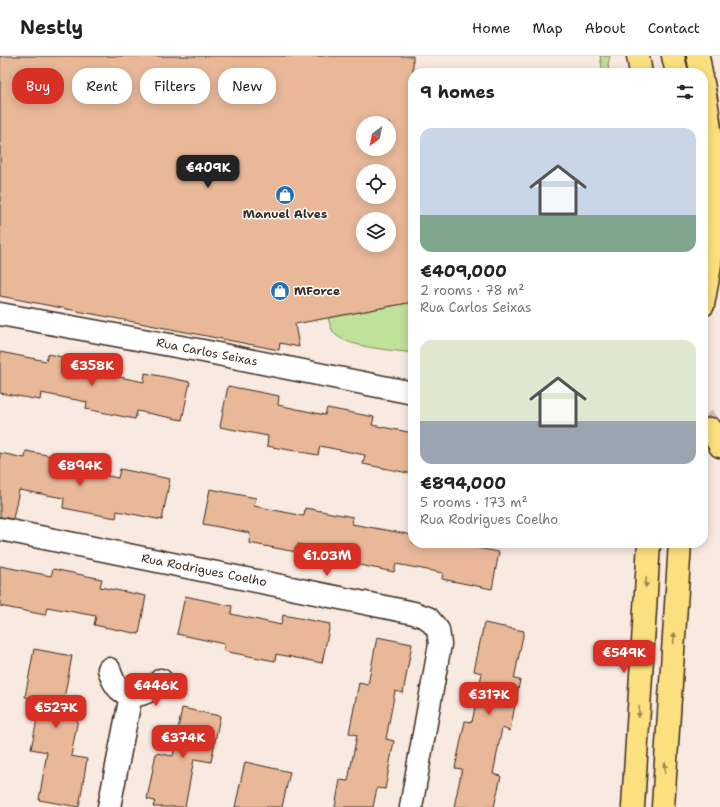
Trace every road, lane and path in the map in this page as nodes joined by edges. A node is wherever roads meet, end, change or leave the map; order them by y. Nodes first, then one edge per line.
1 (638, 56) edge
2 (673, 56) edge
3 (698, 56) edge
4 (640, 68) edge
5 (676, 68) edge
6 (700, 68) edge
7 (708, 119) edge
8 (708, 274) edge
9 (0, 314) edge
10 (408, 393) edge
11 (0, 529) edge
12 (649, 548) edge
13 (680, 548) edge
14 (109, 669) dead end
15 (161, 680) dead end
16 (131, 695) junction
17 (110, 807) edge
18 (411, 807) edge
19 (633, 807) edge
20 (663, 807) edge

1 - 4 main road
2 - 5 main road
3 - 6 main road
7 - 8 main road
9 - 10 street, Rua Carlos Seixas
11 - 18 street, Rua Rodrigues Coelho
12 -> 19 main road
20 -> 13 main road
14 - 16 street
15 - 16 street
16 - 17 street

